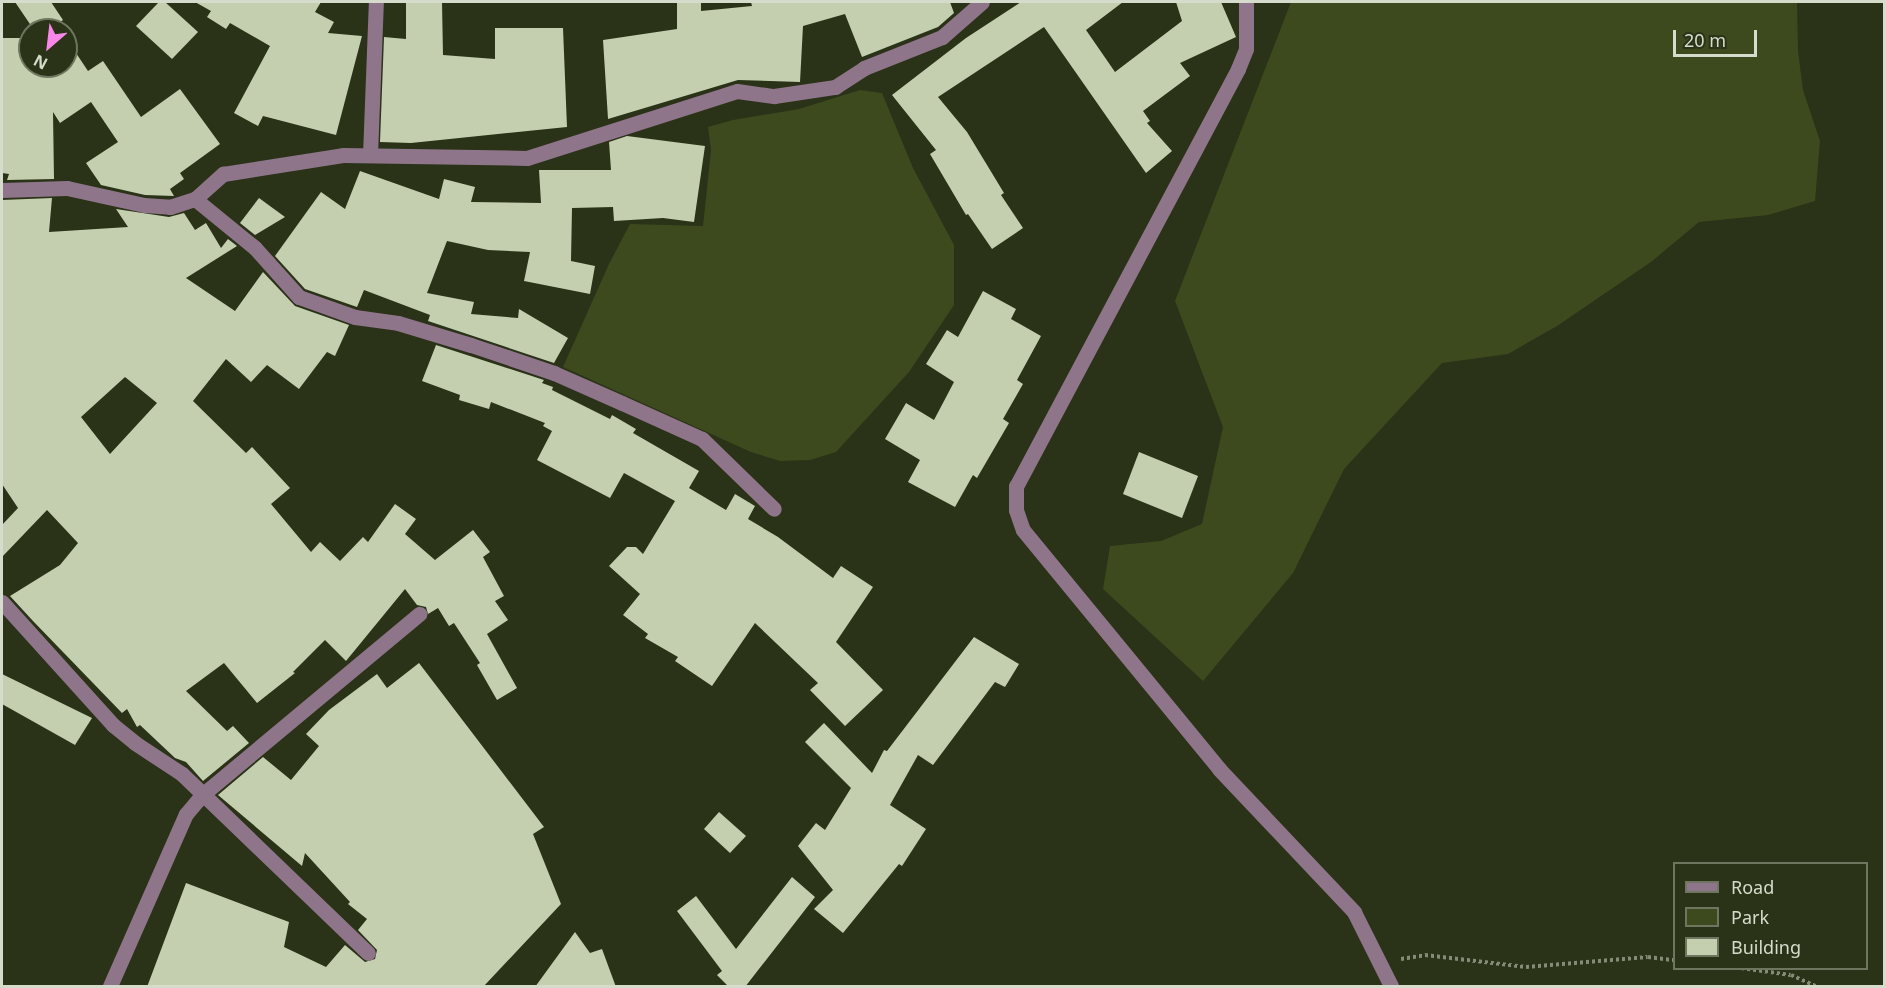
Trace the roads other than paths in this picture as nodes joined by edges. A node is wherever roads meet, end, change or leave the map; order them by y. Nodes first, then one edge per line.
1 (376, 2) edge
2 (982, 2) edge
3 (1246, 2) edge
4 (370, 155) junction
5 (2, 190) edge
6 (195, 199) junction
7 (774, 509) dead end
8 (2, 602) edge
9 (419, 614) dead end
10 (202, 795) junction
11 (368, 953) dead end
12 (110, 987) edge
13 (1391, 987) edge

1 - 4 street
2 - 4 street
3 - 13 street
4 - 6 street
5 - 6 street
6 - 7 street
8 - 10 street
9 - 10 street
10 - 11 street
10 - 12 street

